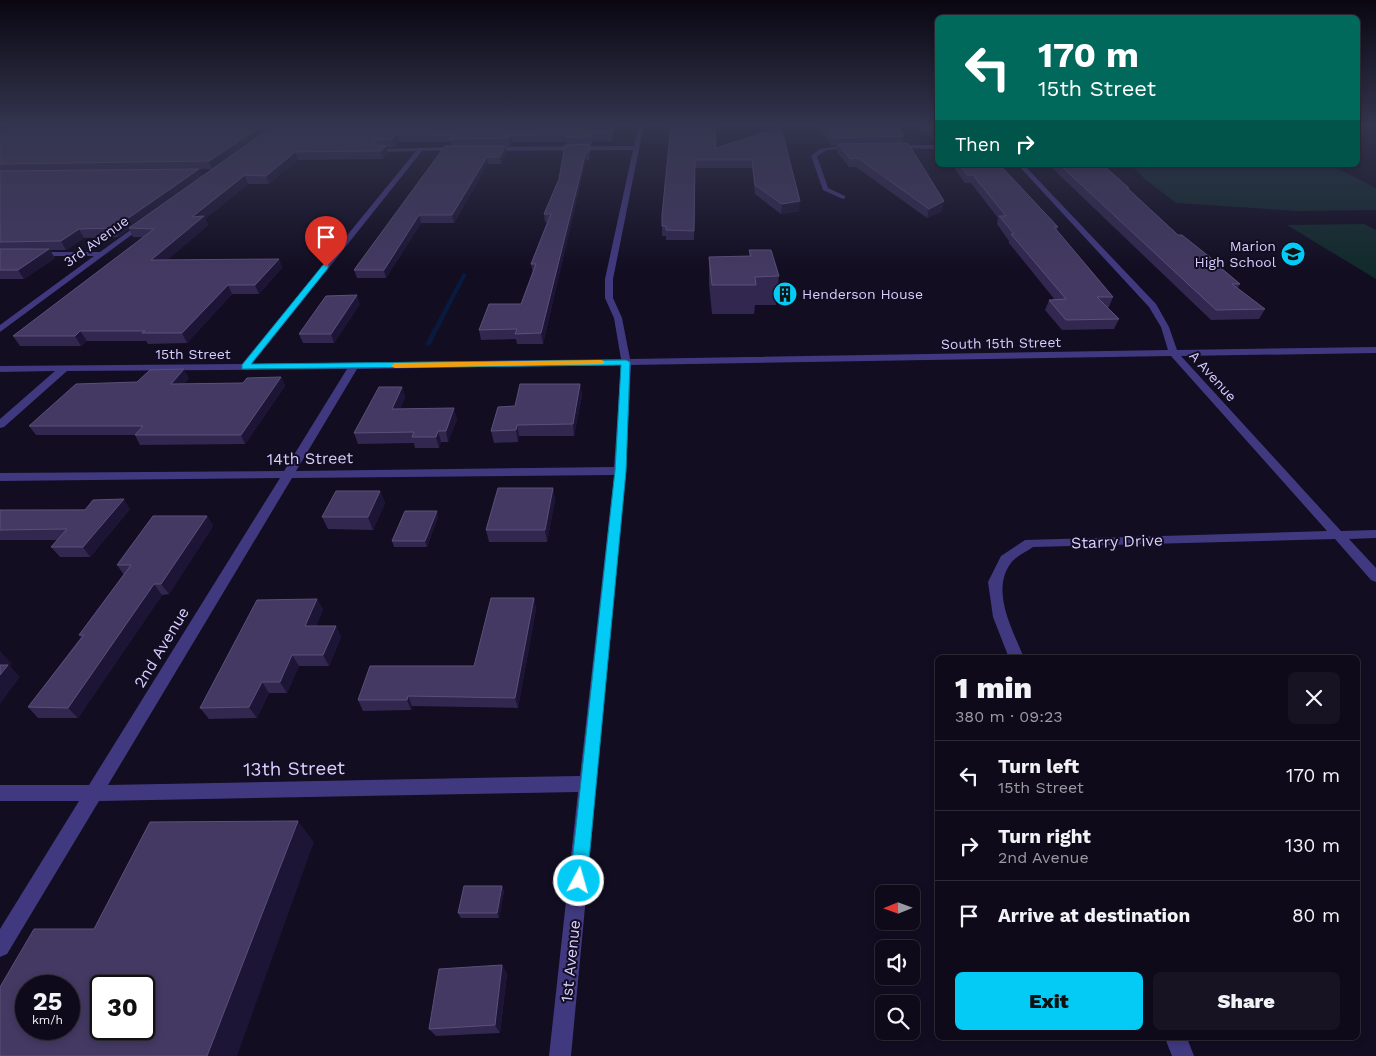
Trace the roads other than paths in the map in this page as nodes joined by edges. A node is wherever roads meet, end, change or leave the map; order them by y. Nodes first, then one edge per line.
1 (401, 173) edge
2 (631, 173) edge
3 (820, 173) edge
4 (1029, 173) edge
5 (843, 197) dead end
6 (151, 217) edge
7 (28, 254) edge
8 (101, 254) junction
9 (0, 329) edge
10 (1376, 350) edge
11 (1174, 354) junction
12 (626, 362) junction
13 (354, 366) junction
14 (245, 367) junction
15 (65, 368) junction
16 (0, 369) edge
17 (0, 425) edge
18 (620, 471) junction
19 (288, 474) junction
20 (0, 477) edge
21 (1376, 534) edge
22 (1337, 535) junction
23 (1376, 577) edge
24 (1016, 655) edge
25 (589, 784) junction
26 (0, 793) edge
27 (92, 793) junction
28 (0, 947) edge
29 (1177, 1040) edge
30 (560, 1056) edge
31 (1183, 1056) edge

1 - 14 street
2 - 12 street, 1st Avenue
3 - 5 street
4 - 11 street, A Avenue
6 - 8 street, 3rd Avenue
7 - 8 street
8 - 9 street, 3rd Avenue
10 - 11 street, South 15th Street
11 - 12 street, South 15th Street
11 - 22 street, A Avenue
12 - 13 street, 15th Street
12 - 18 street, 1st Avenue
13 - 14 street, 15th Street
13 - 19 street, 2nd Avenue
14 - 15 street, 15th Street
15 - 16 street, 15th Street
15 - 17 street
18 - 19 street, 14th Street
18 - 25 street, 1st Avenue
19 - 20 street, 14th Street
19 - 27 street, 2nd Avenue
21 - 22 street, Starry Drive
22 - 23 street, A Avenue
22 - 24 street, Starry Drive
25 - 27 street, 13th Street
25 - 30 street, 1st Avenue
26 - 27 street, 13th Street
27 - 28 street, 2nd Avenue
29 - 31 street

